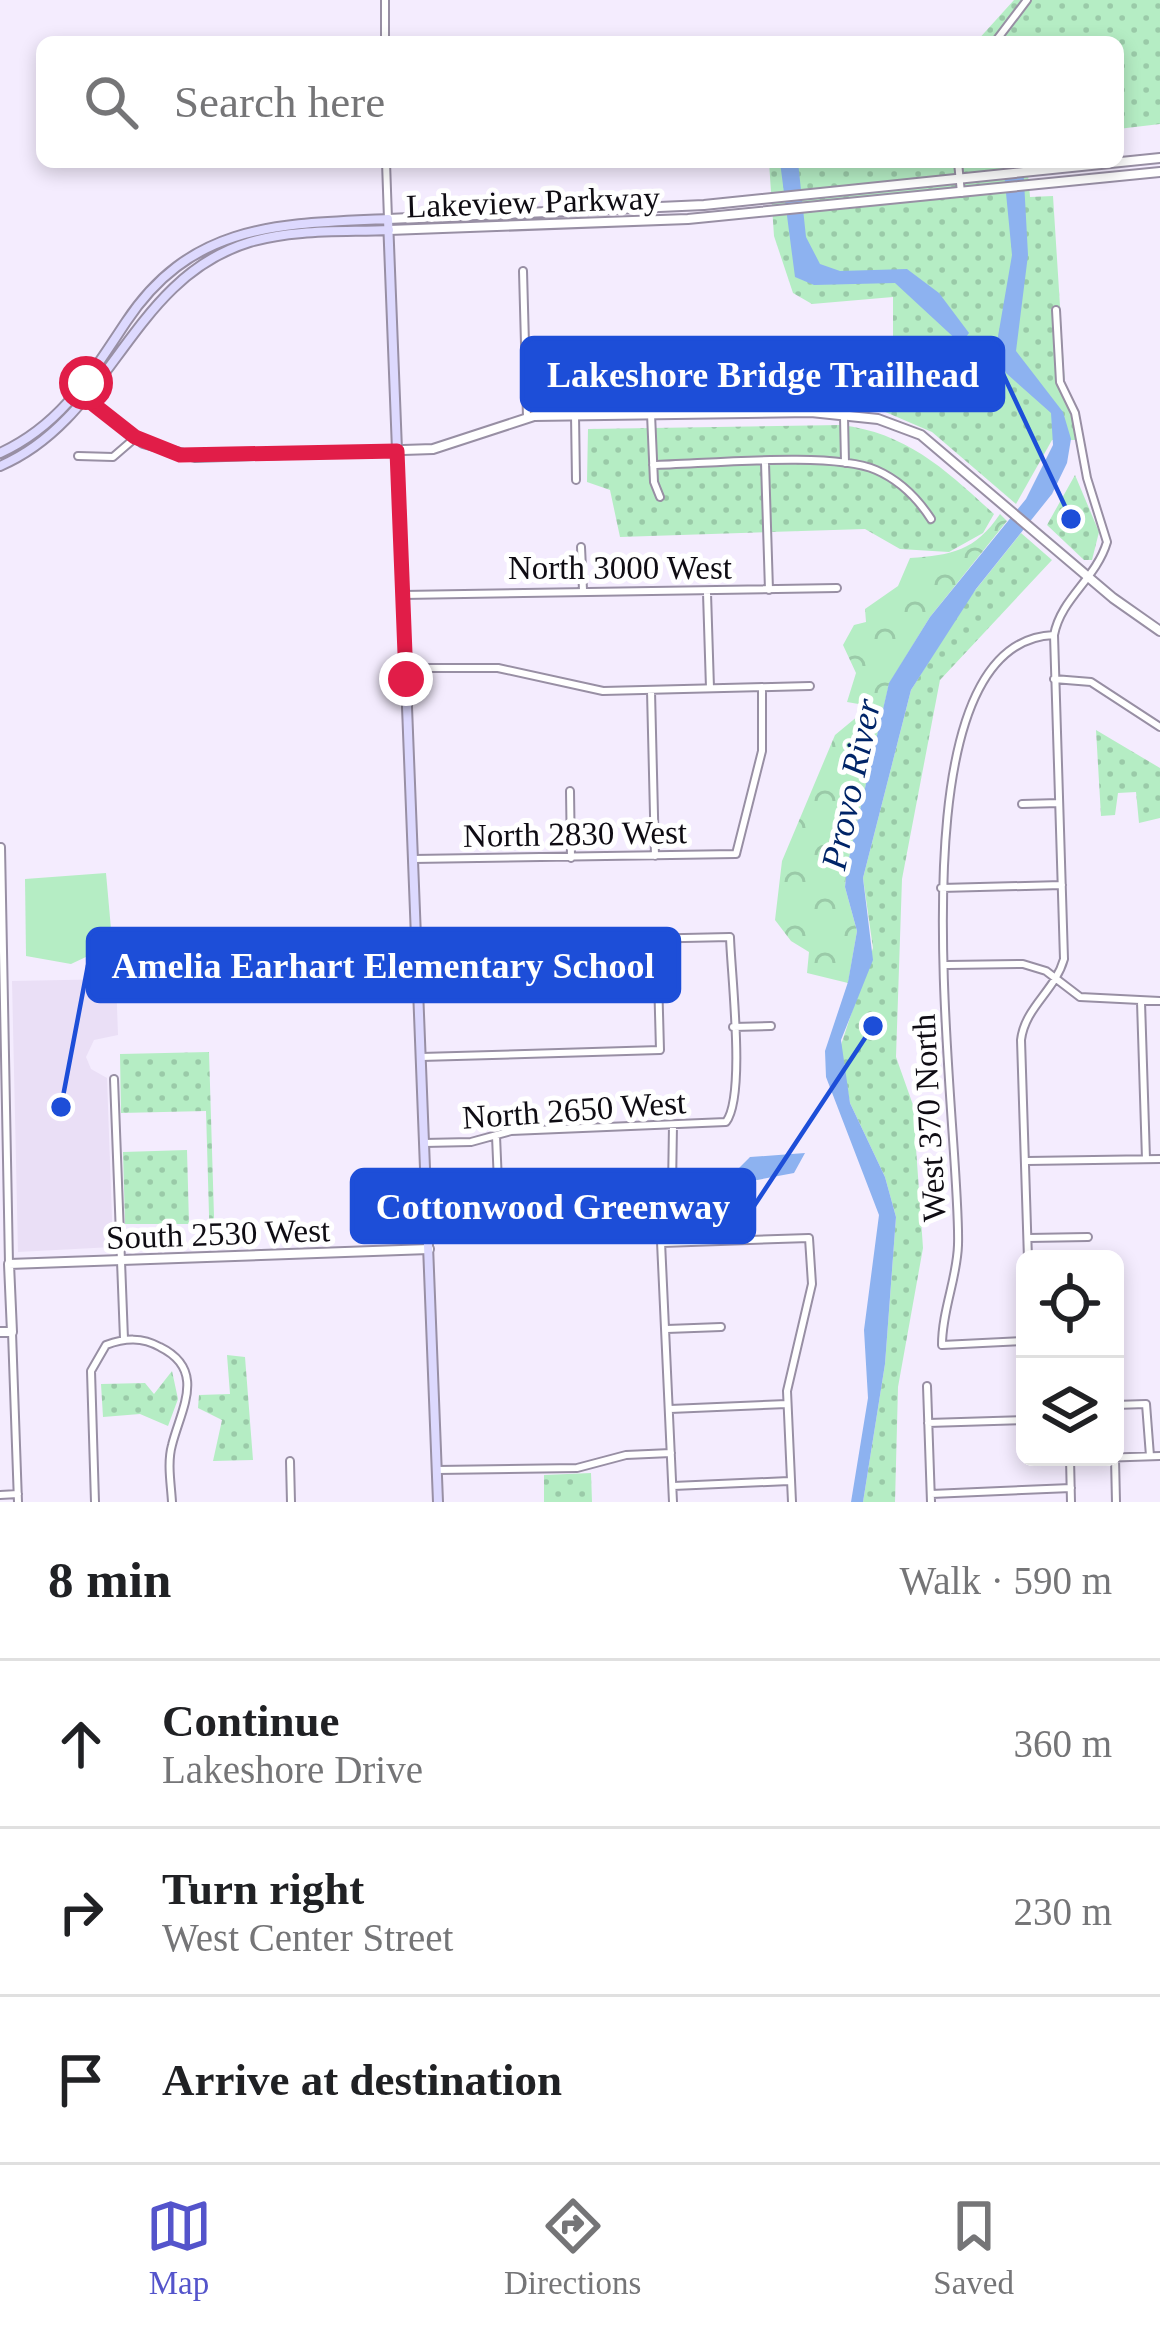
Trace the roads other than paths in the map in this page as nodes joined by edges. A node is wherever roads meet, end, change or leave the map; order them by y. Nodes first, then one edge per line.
1 (385, 0) edge
2 (1027, 0) edge
3 (385, 36) edge
4 (1000, 36) edge
5 (1160, 158) edge
6 (1124, 162) edge
7 (386, 168) edge
8 (959, 168) edge
9 (1068, 168) edge
10 (1160, 172) edge
11 (960, 179) junction
12 (961, 193) junction
13 (823, 200) junction
14 (388, 225) junction
15 (523, 271) dead end
16 (1056, 310) dead end
17 (79, 393) junction
18 (88, 401) junction
19 (844, 413) junction
20 (651, 414) junction
21 (575, 415) junction
22 (527, 417) junction
23 (135, 437) junction
24 (397, 451) junction
25 (0, 453) edge
26 (78, 456) dead end
27 (766, 464) junction
28 (845, 464) junction
29 (653, 465) junction
30 (0, 466) edge
31 (576, 480) dead end
32 (660, 497) dead end
33 (931, 519) dead end
34 (581, 547) dead end
35 (1090, 578) junction
36 (837, 588) dead end
37 (583, 590) junction
38 (769, 590) junction
39 (707, 593) junction
40 (403, 595) junction
41 (1160, 631) edge
42 (1054, 635) junction
43 (406, 668) junction
44 (1054, 679) junction
45 (810, 686) dead end
46 (762, 687) junction
47 (710, 688) junction
48 (651, 690) junction
49 (1160, 727) edge
50 (570, 791) dead end
51 (1059, 803) junction
52 (1022, 804) dead end
53 (1, 847) edge
54 (655, 856) junction
55 (571, 857) junction
56 (413, 859) junction
57 (1062, 885) junction
58 (941, 888) junction
59 (657, 939) junction
60 (580, 940) junction
61 (497, 953) junction
62 (417, 955) junction
63 (945, 965) junction
64 (582, 972) dead end
65 (497, 975) dead end
66 (1056, 978) junction
67 (1160, 1001) edge
68 (1141, 1002) junction
69 (770, 1026) dead end
70 (734, 1027) junction
71 (420, 1058) junction
72 (114, 1079) dead end
73 (674, 1126) junction
74 (496, 1136) junction
75 (424, 1142) junction
76 (1146, 1159) junction
77 (1160, 1159) edge
78 (1027, 1161) junction
79 (664, 1207) junction
80 (1088, 1237) dead end
81 (1028, 1238) junction
82 (662, 1243) junction
83 (429, 1249) junction
84 (1028, 1250) edge
85 (120, 1260) junction
86 (9, 1264) junction
87 (721, 1327) dead end
88 (667, 1329) junction
89 (12, 1331) junction
90 (0, 1332) edge
91 (124, 1340) junction
92 (1016, 1341) edge
93 (927, 1386) dead end
94 (788, 1405) junction
95 (1124, 1405) edge
96 (670, 1409) junction
97 (1016, 1420) edge
98 (928, 1423) junction
99 (673, 1453) junction
100 (1150, 1456) junction
101 (1160, 1456) edge
102 (1124, 1457) edge
103 (290, 1460) dead end
104 (1070, 1466) edge
105 (1114, 1466) edge
106 (436, 1470) junction
107 (790, 1481) junction
108 (673, 1486) junction
109 (1071, 1488) junction
110 (0, 1495) edge
111 (18, 1498) edge
112 (931, 1498) edge
113 (94, 1502) edge
114 (172, 1502) edge
115 (291, 1502) edge
116 (438, 1502) edge
117 (673, 1502) edge
118 (792, 1502) edge
119 (1071, 1502) edge
120 (1116, 1502) edge

1 - 3 street
2 - 4 street
5 - 6 street, Lakeview Parkway
7 - 14 street
8 - 11 street
9 - 11 street, Lakeview Parkway
10 - 12 street, Lakeview Parkway
11 - 12 street
11 - 13 street, Lakeview Parkway
12 - 13 street, Lakeview Parkway
13 - 14 street, Lakeview Parkway
14 - 17 main road, Lakeview Parkway
14 - 18 main road, Lakeview Parkway
14 - 24 main road
15 - 22 street
16 - 35 street
17 - 18 street
17 - 25 main road, Lakeview Parkway
18 - 23 street
18 - 30 main road, Lakeview Parkway
19 - 20 street
19 - 28 street
19 - 35 street
20 - 21 street
20 - 29 street
21 - 22 street
21 - 31 street
22 - 24 street
23 - 24 street
23 - 26 street
24 - 40 main road
27 - 28 street
27 - 29 street
27 - 38 street
28 - 33 street
29 - 32 street
34 - 37 street
35 - 41 street
35 - 42 street
36 - 38 street, North 3000 West
37 - 39 street, North 3000 West
37 - 40 street, North 3000 West
38 - 39 street, North 3000 West
39 - 47 street
40 - 43 main road
42 - 44 street
42 - 58 street, West 370 North
43 - 48 street
43 - 56 main road
44 - 49 street
44 - 51 street
45 - 46 street
46 - 47 street
46 - 54 street, North 2830 West
47 - 48 street
48 - 54 street
50 - 55 street
51 - 52 street
51 - 57 street
53 - 86 street
54 - 55 street, North 2830 West
55 - 56 street, North 2830 West
56 - 62 main road
57 - 58 street
57 - 66 street
58 - 63 street, West 370 North
59 - 60 street
59 - 70 street
59 - 71 street
60 - 61 street
60 - 64 street
61 - 62 street
61 - 65 street
62 - 71 main road
63 - 66 street
63 - 92 street, West 370 North
66 - 68 street
66 - 78 street
67 - 68 street
68 - 76 street
69 - 70 street
70 - 73 street, North 2650 West
71 - 75 main road
72 - 85 street
73 - 74 street, North 2650 West
73 - 79 street
74 - 75 street, North 2650 West
74 - 79 street
75 - 83 main road
76 - 77 street
76 - 78 street
78 - 81 street
79 - 82 street
80 - 81 street
81 - 84 street
82 - 88 street
82 - 94 street
83 - 85 street, South 2530 West
83 - 106 main road
85 - 86 street, South 2530 West
85 - 91 street
86 - 89 street
87 - 88 street
88 - 96 street
89 - 90 street
89 - 111 street
91 - 113 street
91 - 114 street
93 - 98 street
94 - 96 street
94 - 107 street
95 - 100 street
96 - 99 street
97 - 98 street
98 - 112 street
99 - 106 street
99 - 108 street
100 - 101 street
100 - 102 street
103 - 115 street
104 - 109 street
105 - 120 street
106 - 116 main road
107 - 108 street
107 - 118 street
108 - 117 street
109 - 112 street
109 - 119 street
110 - 111 street

